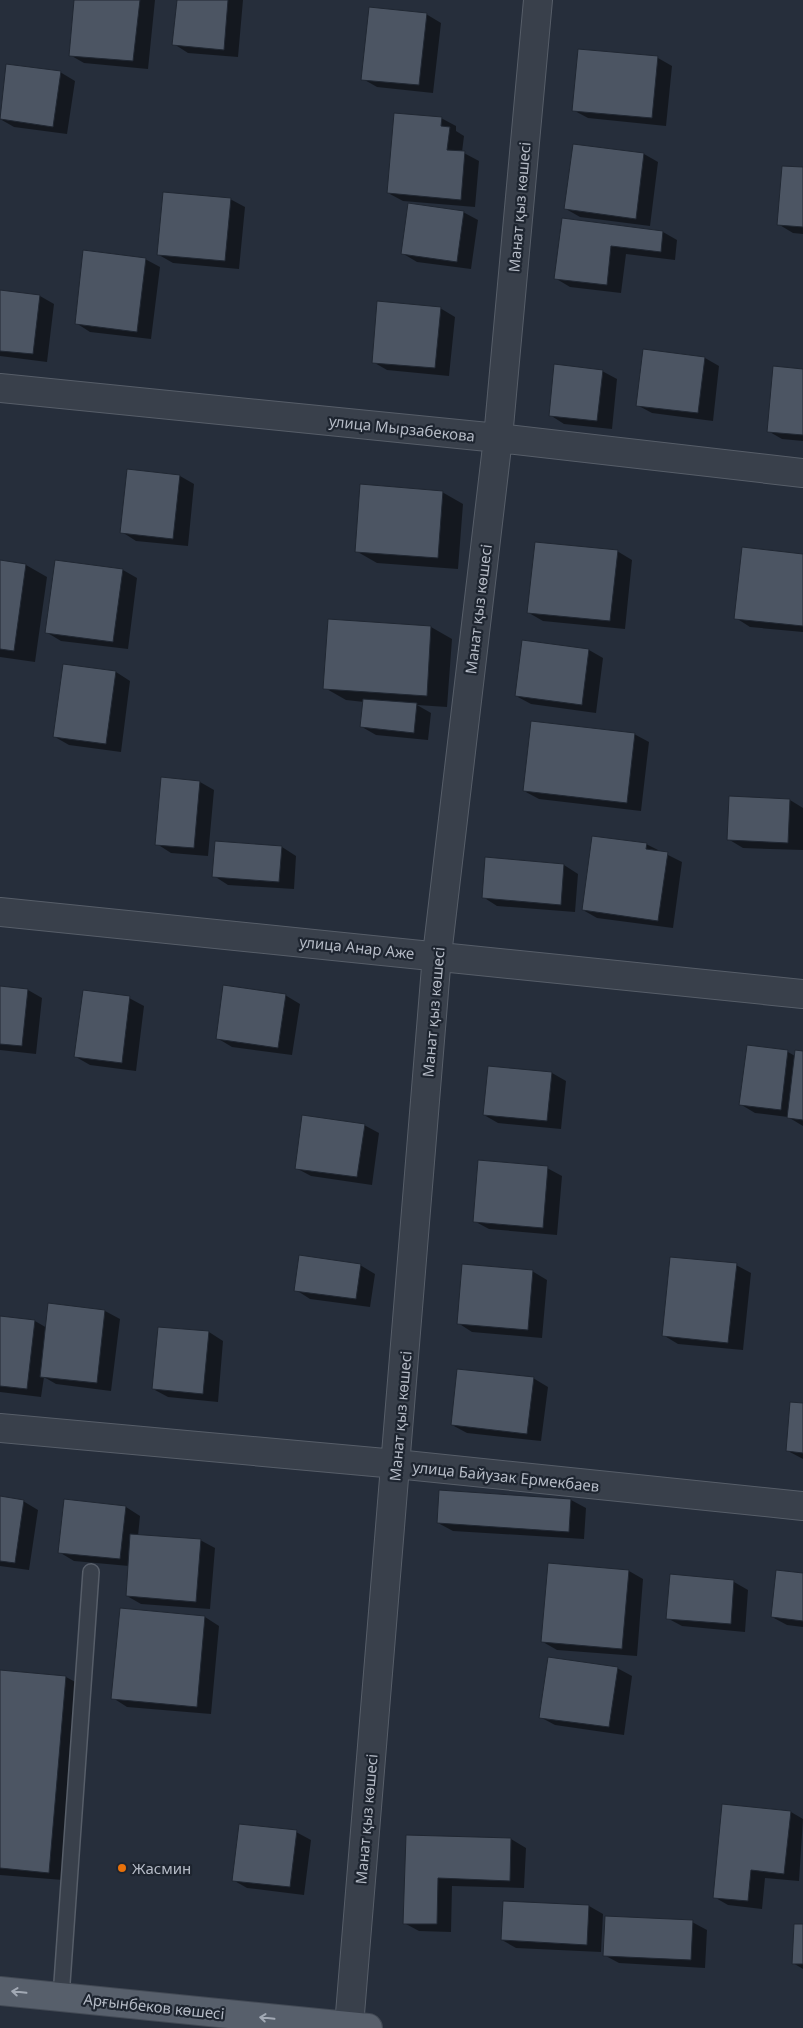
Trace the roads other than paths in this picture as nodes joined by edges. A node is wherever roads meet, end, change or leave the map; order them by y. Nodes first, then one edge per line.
1 (538, 0) edge
2 (0, 388) edge
3 (498, 438) junction
4 (803, 473) edge
5 (0, 912) edge
6 (437, 955) junction
7 (803, 994) edge
8 (0, 1428) edge
9 (396, 1464) junction
10 (803, 1506) edge
11 (91, 1572) dead end
12 (0, 1990) edge
13 (61, 1997) junction
14 (359, 2027) edge

1 - 3 street, Манат қыз көшесі
2 - 3 street, улица Мырзабекова
3 - 4 street, улица Мырзабекова
3 - 6 street, Манат қыз көшесі
5 - 6 street, улица Анар Аже
6 - 7 street, улица Анар Аже
6 - 9 street, Манат қыз көшесі
8 - 9 street, улица Байузак Ермекбаев
9 - 10 street, улица Байузак Ермекбаев
9 - 14 street, Манат қыз көшесі
11 - 13 lane
13 -> 12 main road, Арғынбеков көшесі
14 -> 13 main road, Арғынбеков көшесі

